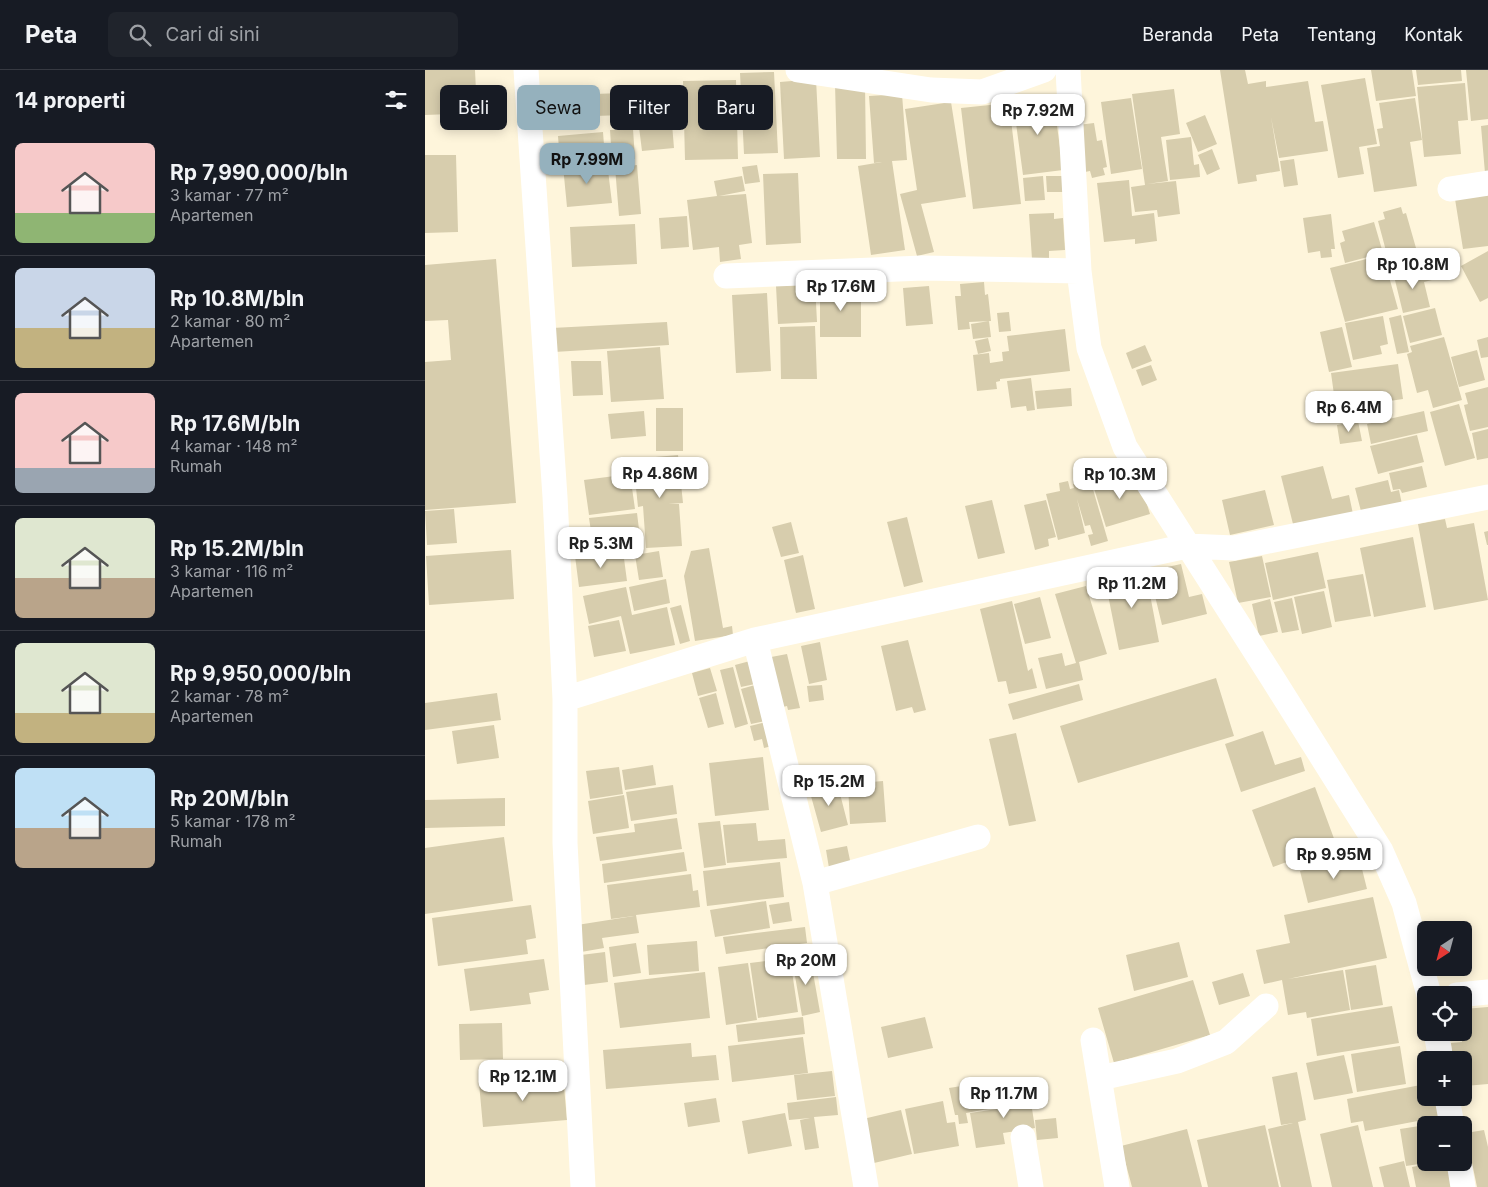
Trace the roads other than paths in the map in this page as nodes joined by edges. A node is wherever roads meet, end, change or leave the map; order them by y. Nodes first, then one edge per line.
1 (526, 70) edge
2 (797, 70) edge
3 (1044, 70) edge
4 (1068, 70) edge
5 (1488, 183) edge
6 (1450, 189) dead end
7 (1079, 271) junction
8 (726, 276) dead end
9 (1488, 497) edge
10 (1187, 546) junction
11 (755, 640) junction
12 (565, 699) junction
13 (978, 837) dead end
14 (815, 883) junction
15 (1427, 986) edge
16 (1488, 992) edge
17 (1472, 994) edge
18 (1266, 1006) dead end
19 (1093, 1040) dead end
20 (1100, 1078) junction
21 (1023, 1137) dead end
22 (1460, 1171) edge
23 (583, 1187) edge
24 (866, 1187) edge
25 (1031, 1187) edge
26 (1117, 1187) edge
27 (1463, 1187) edge

1 - 12 street
2 - 3 street
4 - 7 street
5 - 6 street
7 - 8 street
7 - 10 street
9 - 10 street
10 - 11 street
10 - 15 street
11 - 12 street
11 - 14 street
12 - 23 street
13 - 14 street
14 - 24 street
16 - 17 street
18 - 20 street
19 - 20 street
20 - 26 street
21 - 25 street
22 - 27 street

